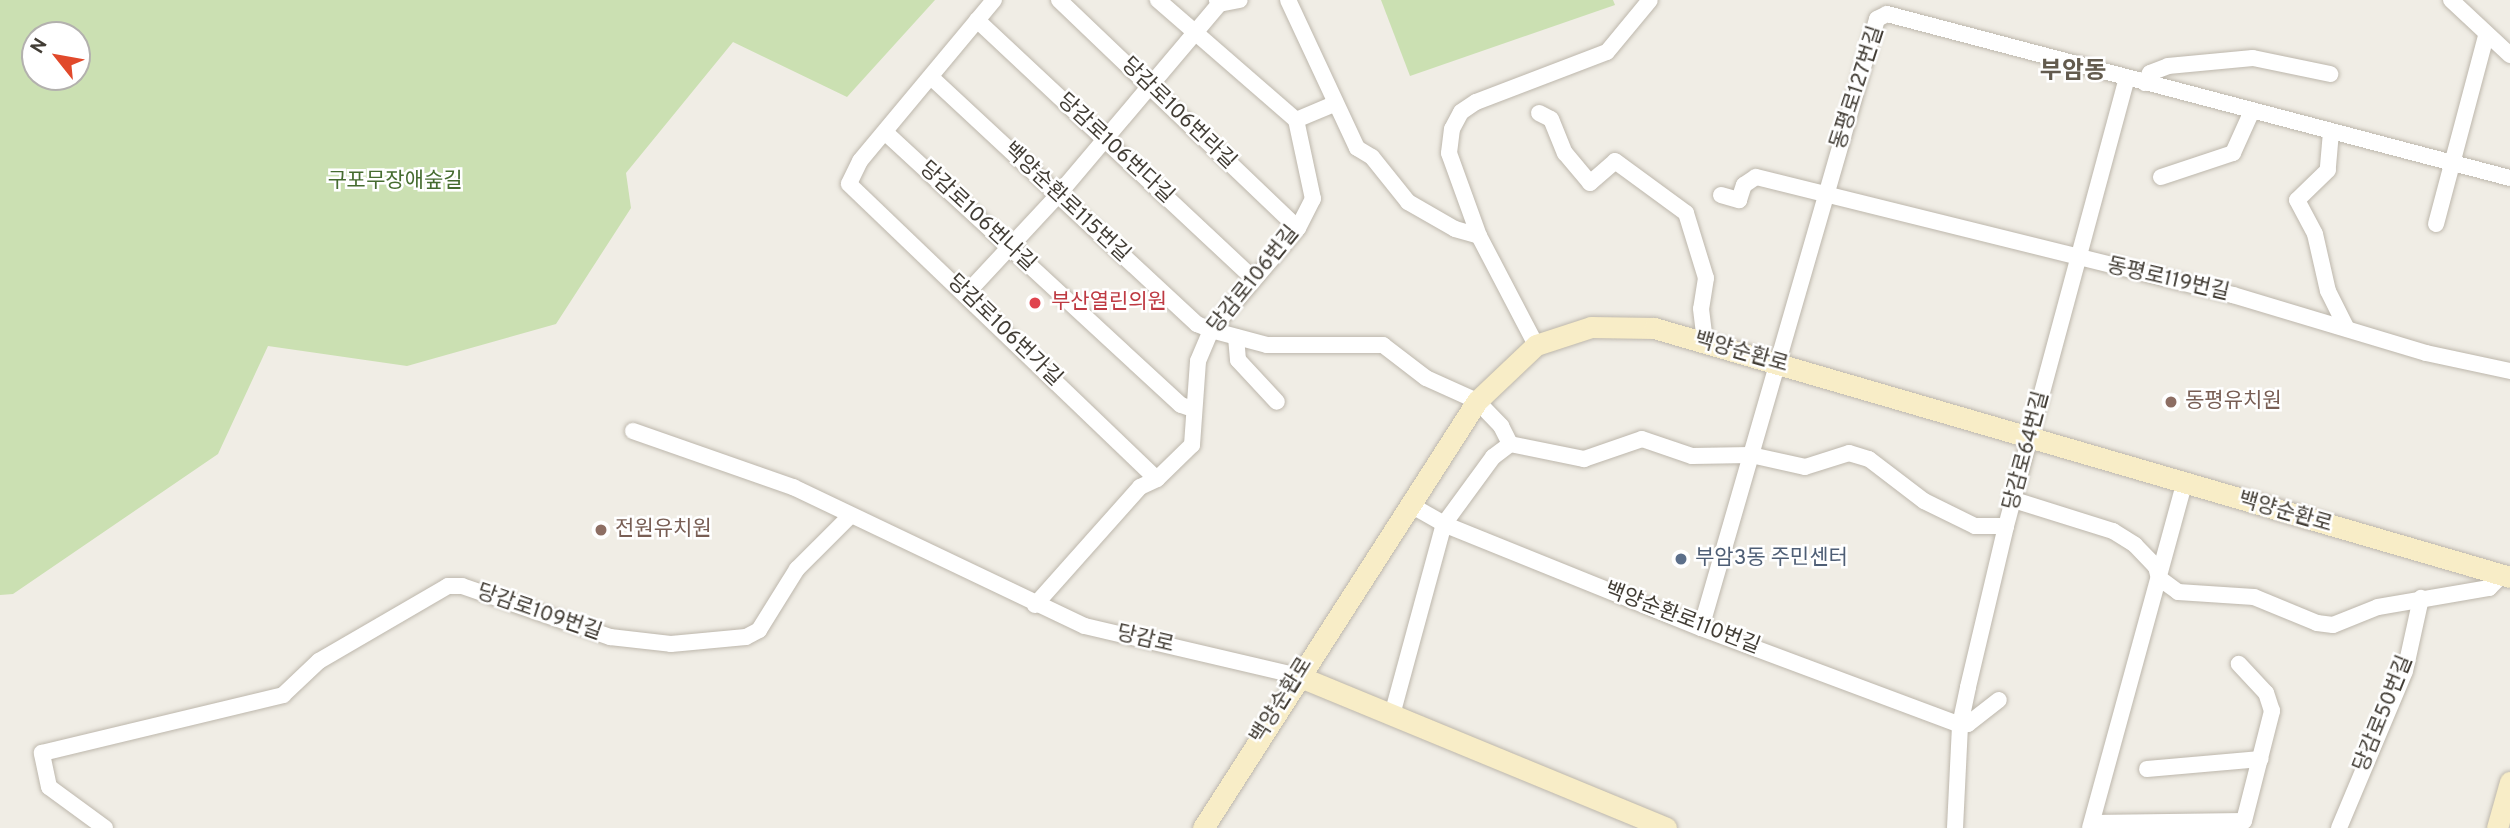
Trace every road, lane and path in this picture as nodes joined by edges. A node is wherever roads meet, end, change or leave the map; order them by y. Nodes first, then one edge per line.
1 (994, 0) edge
2 (1059, 0) edge
3 (1158, 0) edge
4 (1240, 0) edge
5 (1288, 0) edge
6 (1650, 0) edge
7 (2451, 0) edge
8 (1218, 2) edge
9 (977, 20) junction
10 (1194, 35) junction
11 (2486, 36) junction
12 (2510, 55) edge
13 (2330, 74) dead end
14 (932, 78) junction
15 (2127, 79) junction
16 (2145, 83) junction
17 (1149, 86) junction
18 (1334, 104) junction
19 (2252, 111) junction
20 (1539, 113) dead end
21 (1296, 120) junction
22 (2331, 132) junction
23 (886, 133) junction
24 (1104, 138) junction
25 (2452, 163) junction
26 (2161, 177) dead end
27 (2510, 178) edge
28 (1721, 195) dead end
29 (1057, 196) junction
30 (1825, 197) junction
31 (2436, 224) dead end
32 (1298, 228) junction
33 (1479, 236) junction
34 (1010, 248) junction
35 (2080, 260) junction
36 (1252, 278) junction
37 (966, 295) junction
38 (1211, 330) junction
39 (2347, 330) junction
40 (1236, 337) junction
41 (1706, 343) junction
42 (1536, 345) junction
43 (1779, 364) junction
44 (2510, 371) edge
45 (1477, 401) junction
46 (1277, 402) dead end
47 (1193, 409) junction
48 (633, 431) dead end
49 (2029, 440) junction
50 (1510, 444) junction
51 (1751, 455) junction
52 (1157, 479) junction
53 (2184, 484) junction
54 (2014, 500) junction
55 (1409, 504) junction
56 (850, 516) junction
57 (1444, 524) junction
58 (2006, 526) junction
59 (2506, 576) edge
60 (2159, 578) junction
61 (2421, 598) junction
62 (1035, 605) junction
63 (1701, 628) junction
64 (2239, 664) dead end
65 (1298, 676) junction
66 (1999, 700) dead end
67 (1392, 715) junction
68 (1960, 725) junction
69 (2261, 759) junction
70 (2147, 769) dead end
71 (2510, 782) edge
72 (2245, 824) edge
73 (2091, 825) edge
74 (105, 828) edge
75 (1203, 828) edge
76 (1666, 828) edge
77 (1955, 828) edge
78 (2339, 828) edge
79 (2497, 828) edge

1 - 9 street
2 - 17 street, 당감로106번라길
3 - 10 street
4 - 8 street
5 - 18 street
6 - 33 street
7 - 11 street
8 - 10 street
9 - 14 street
9 - 24 street, 당감로106번다길
10 - 17 street
10 - 21 street
11 - 12 street
11 - 25 street
13 - 16 street
14 - 23 street
14 - 29 street, 백양순환로115번길
15 - 16 street, 동평로127번길
15 - 30 street, 동평로127번길
15 - 35 street, 당감로64번길
16 - 19 street, 동평로127번길
17 - 24 street
17 - 32 street, 당감로106번라길
18 - 21 street
18 - 33 street
19 - 22 street, 동평로127번길
19 - 26 street
20 - 41 street
21 - 32 street, 당감로106번길
22 - 25 street, 동평로127번길
22 - 39 street
23 - 34 street, 당감로106번나길
23 - 37 street, 당감로106번가길
24 - 29 street
24 - 36 street, 당감로106번다길
25 - 27 street, 동평로127번길
25 - 31 street
28 - 30 street, 동평로119번길
29 - 34 street
29 - 38 street, 백양순환로115번길
30 - 35 street, 동평로119번길
30 - 43 street, 동평로127번길
32 - 36 street, 당감로106번길
33 - 42 street
34 - 37 street
34 - 47 street, 당감로106번나길
35 - 39 street, 동평로119번길
35 - 49 street, 당감로64번길
36 - 38 street, 당감로106번길
37 - 52 street, 당감로106번가길
38 - 40 street, 백양순환로115번길
38 - 47 street, 당감로106번길
39 - 44 street, 동평로119번길
40 - 45 street, 백양순환로115번길
40 - 46 street
41 - 42 main road, 백양순환로
41 - 43 main road, 백양순환로
42 - 45 main road, 백양순환로
43 - 49 main road, 백양순환로
43 - 51 street, 동평로127번길
45 - 50 street
45 - 55 main road, 백양순환로
47 - 52 street, 당감로106번길
48 - 56 street, 당감로
49 - 53 main road, 백양순환로
49 - 54 street, 당감로64번길
50 - 51 street
50 - 57 street
51 - 58 street
51 - 63 street, 동평로127번길
52 - 62 street, 당감로106번길
53 - 59 main road, 백양순환로
53 - 60 street
54 - 58 street, 당감로64번길
54 - 60 street
55 - 57 street, 백양순환로110번길
55 - 65 main road, 백양순환로
56 - 62 street, 당감로
56 - 74 street, 당감로109번길
57 - 63 street, 백양순환로110번길
57 - 67 street
58 - 68 street, 당감로64번길
59 - 61 street
60 - 61 street
60 - 73 street
61 - 78 street, 당감로50번길
62 - 65 street, 당감로
63 - 68 street, 백양순환로110번길
64 - 69 street
65 - 67 main road, 당감로
65 - 75 main road, 백양순환로
66 - 68 street
67 - 76 main road, 당감로
68 - 77 street, 당감로64번길
69 - 70 street
69 - 72 street
71 - 79 main road
72 - 73 street

